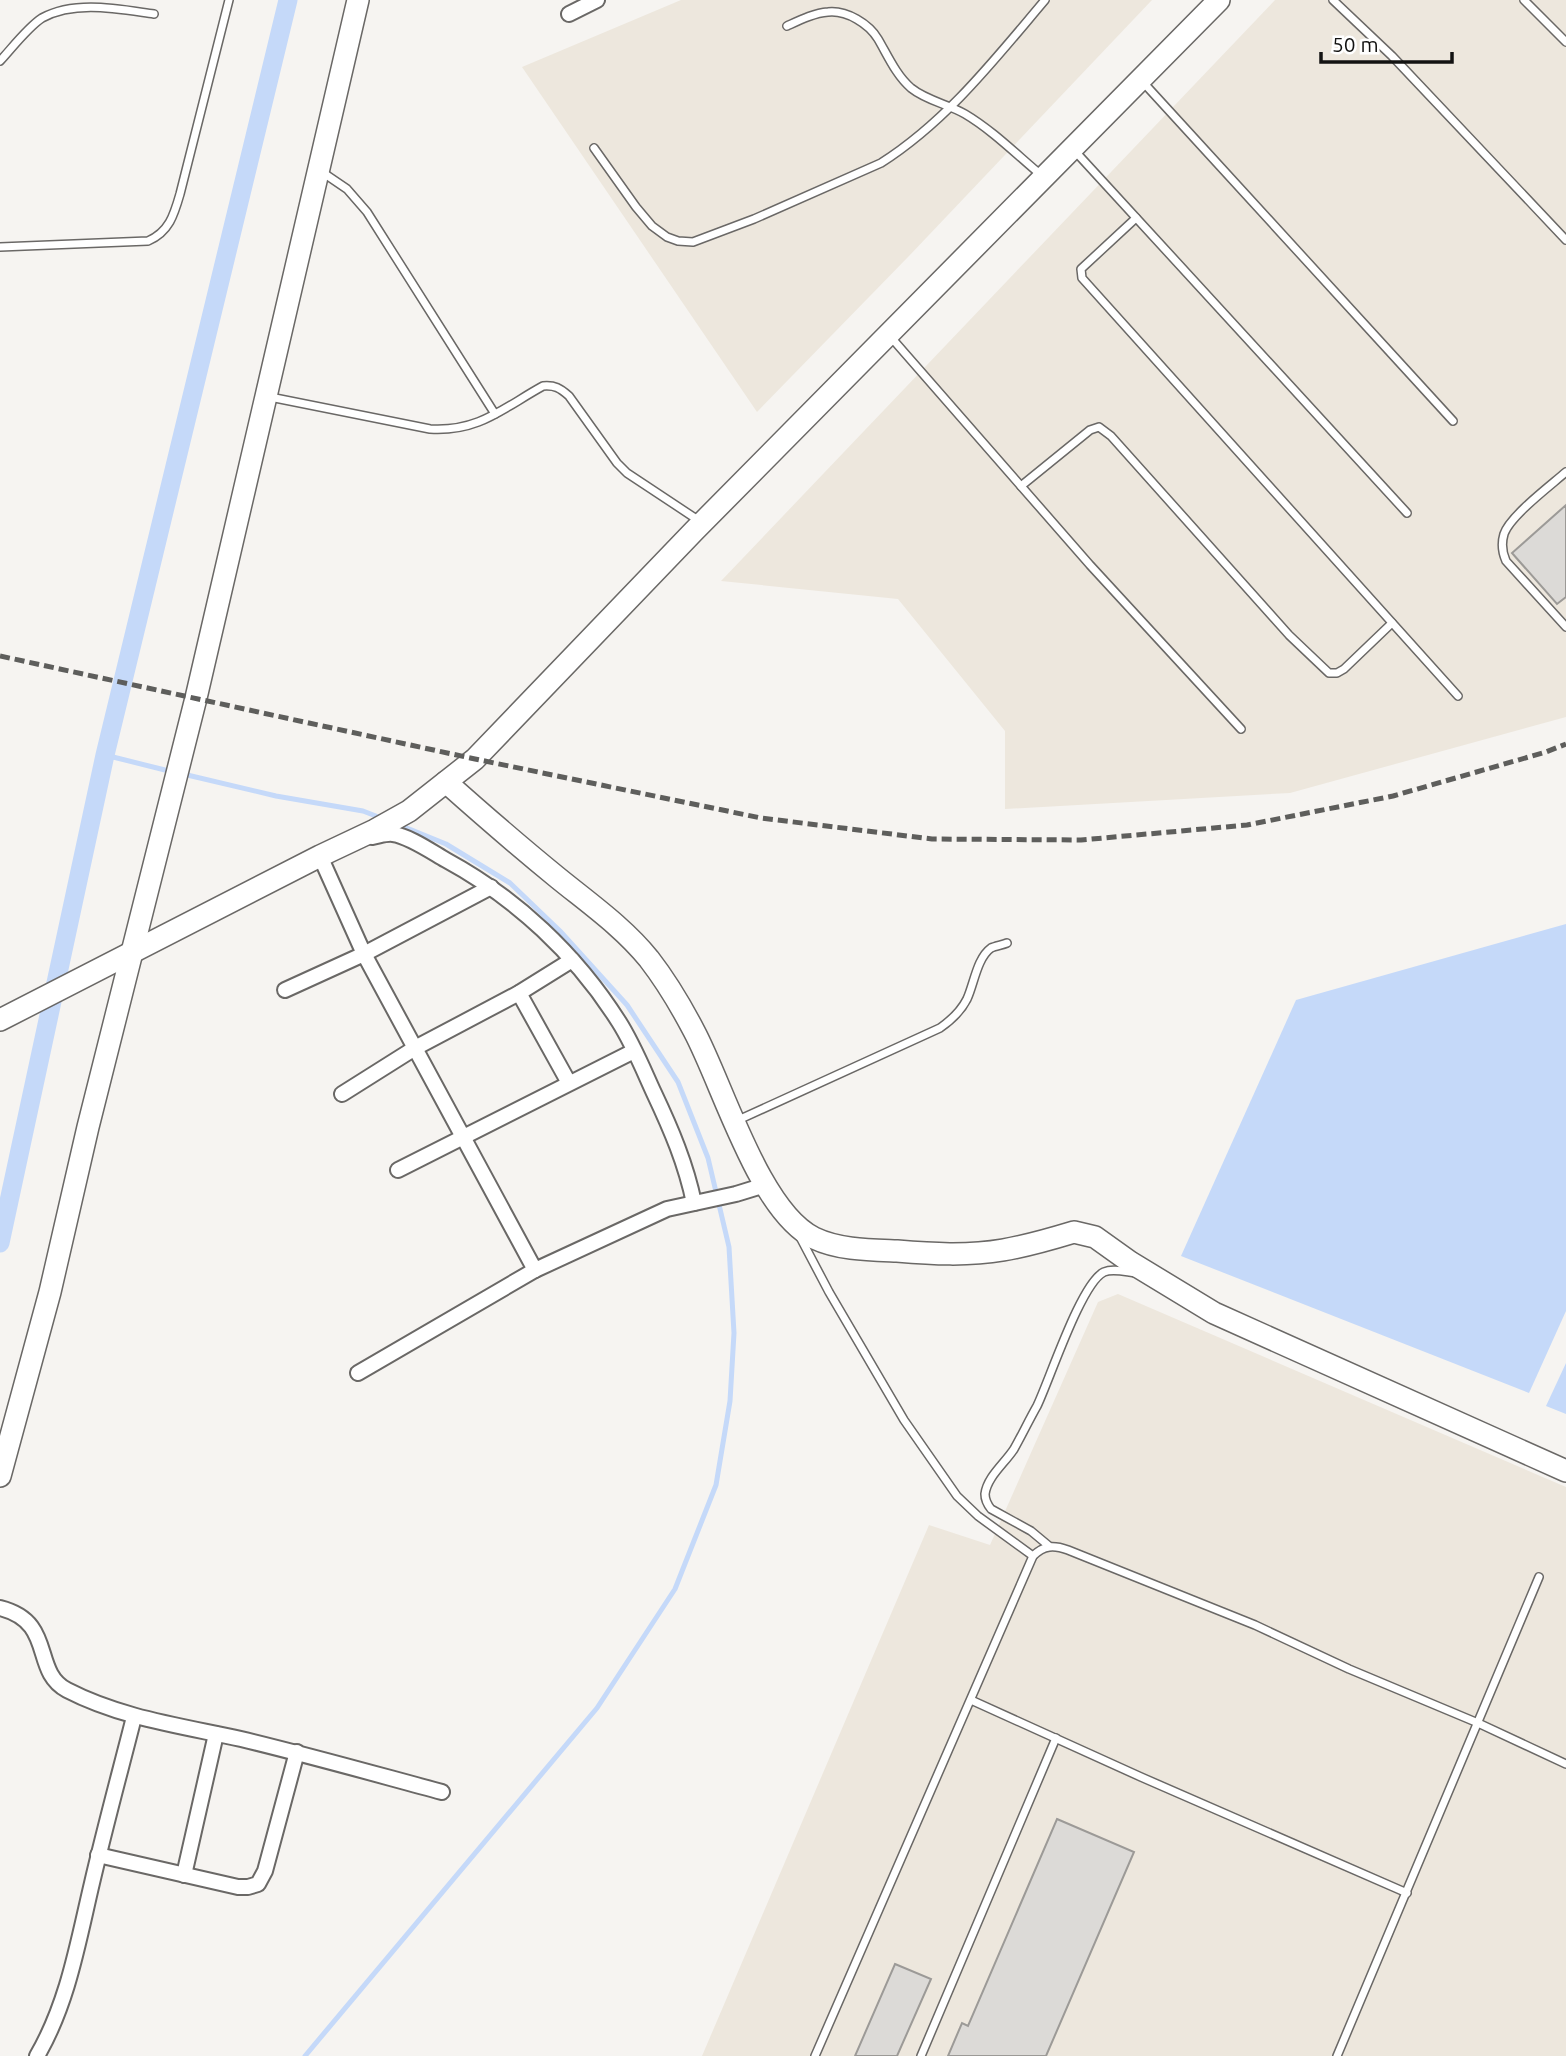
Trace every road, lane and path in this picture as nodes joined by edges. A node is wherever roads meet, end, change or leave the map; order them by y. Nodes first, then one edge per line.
1 (229, 0) edge
2 (358, 0) edge
3 (597, 0) edge
4 (1045, 0) edge
5 (1219, 0) edge
6 (1333, 0) edge
7 (1524, 0) edge
8 (154, 14) dead end
9 (569, 14) dead end
10 (787, 26) dead end
11 (1566, 42) edge
12 (0, 61) edge
13 (1140, 80) junction
14 (951, 108) junction
15 (594, 148) dead end
16 (1072, 148) junction
17 (318, 170) junction
18 (1044, 177) junction
19 (1136, 218) junction
20 (1566, 240) edge
21 (0, 247) edge
22 (889, 334) junction
23 (265, 396) junction
24 (495, 414) junction
25 (1453, 421) dead end
26 (1566, 472) edge
27 (1021, 486) junction
28 (1407, 513) dead end
29 (703, 523) junction
30 (1392, 623) junction
31 (1566, 627) edge
32 (1458, 696) dead end
33 (1241, 729) dead end
34 (446, 782) junction
35 (350, 843) junction
36 (320, 856) junction
37 (491, 887) junction
38 (1007, 943) dead end
39 (132, 952) junction
40 (364, 954) junction
41 (572, 960) junction
42 (285, 990) dead end
43 (519, 993) junction
44 (0, 1020) edge
45 (415, 1048) junction
46 (634, 1051) junction
47 (569, 1083) junction
48 (342, 1094) dead end
49 (735, 1121) junction
50 (463, 1138) junction
51 (398, 1170) dead end
52 (765, 1185) junction
53 (700, 1201) junction
54 (794, 1225) junction
55 (535, 1270) junction
56 (1151, 1275) junction
57 (358, 1373) dead end
58 (1566, 1471) edge
59 (0, 1476) edge
60 (1049, 1546) junction
61 (1033, 1556) junction
62 (1539, 1577) dead end
63 (0, 1608) edge
64 (971, 1700) junction
65 (134, 1717) junction
66 (1478, 1723) junction
67 (216, 1734) junction
68 (1056, 1738) junction
69 (297, 1752) junction
70 (1566, 1764) edge
71 (442, 1792) dead end
72 (98, 1855) junction
73 (184, 1875) junction
74 (1407, 1893) junction
75 (37, 2056) edge
76 (816, 2056) edge
77 (921, 2056) edge
78 (1337, 2056) edge

1 - 21 lane
2 - 17 main road
3 - 9 street
4 - 14 lane
5 - 13 main road
6 - 20 lane
7 - 11 lane
8 - 12 lane
10 - 14 lane
13 - 16 main road
13 - 25 lane
14 - 15 lane
14 - 18 lane
16 - 18 main road
16 - 19 lane
17 - 23 main road
17 - 24 lane
18 - 22 main road
19 - 28 lane
19 - 30 lane
22 - 27 lane
22 - 29 main road
23 - 24 lane
23 - 39 main road
24 - 29 lane
26 - 31 lane
27 - 30 lane
27 - 33 lane
29 - 34 main road
30 - 32 lane
34 - 35 main road
34 - 49 main road
35 - 36 main road
35 - 37 street
36 - 39 main road
36 - 40 street
37 - 40 street
37 - 41 street
38 - 49 lane
39 - 44 main road
39 - 59 main road
40 - 42 street
40 - 45 street
41 - 43 street
41 - 46 street
43 - 45 street
43 - 47 street
45 - 48 street
45 - 50 street
46 - 47 street
46 - 53 street
47 - 50 street
49 - 52 main road
50 - 51 street
50 - 55 street
52 - 53 street
52 - 54 main road
53 - 55 street
54 - 56 main road
54 - 61 lane
55 - 57 street
56 - 58 main road
56 - 60 lane
60 - 61 lane
60 - 66 lane
61 - 64 lane
62 - 66 lane
63 - 65 street
64 - 68 lane
64 - 76 lane
65 - 67 street
65 - 72 street
66 - 70 lane
66 - 74 lane
67 - 69 street
67 - 73 street
68 - 74 lane
68 - 77 lane
69 - 71 street
69 - 73 street
72 - 73 street
72 - 75 street
74 - 78 lane

